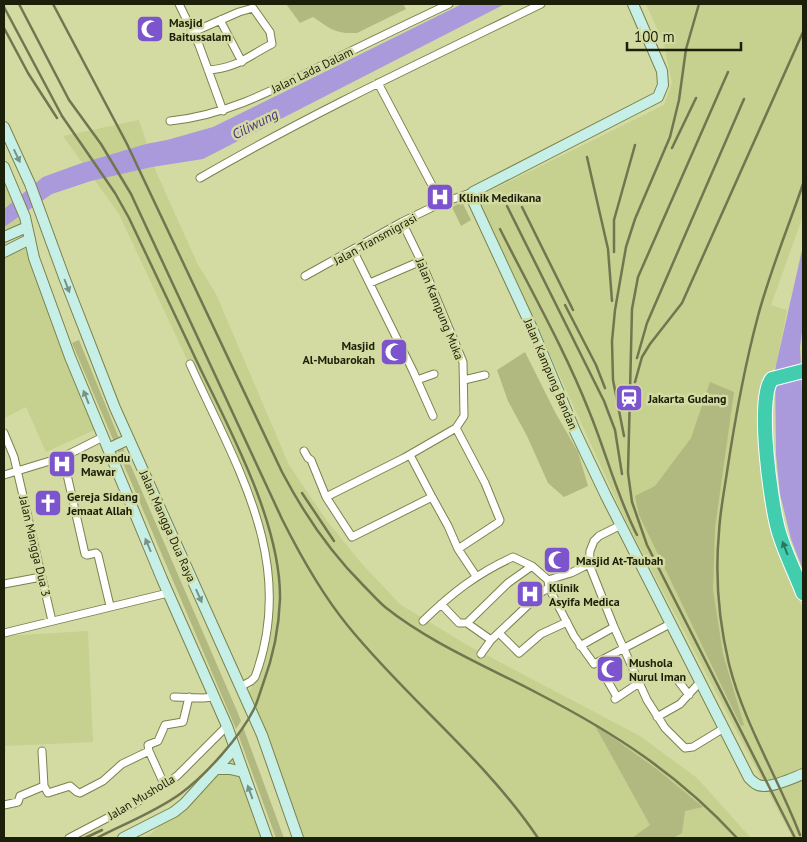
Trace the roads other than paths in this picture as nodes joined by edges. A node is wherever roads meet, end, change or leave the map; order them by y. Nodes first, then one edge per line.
1 (179, 4) edge
2 (449, 4) edge
3 (541, 4) edge
4 (633, 4) edge
5 (220, 20) junction
6 (193, 32) junction
7 (242, 62) junction
8 (208, 70) junction
9 (378, 83) junction
10 (223, 111) junction
11 (170, 121) dead end
12 (4, 127) edge
13 (4, 167) edge
14 (200, 178) dead end
15 (473, 192) junction
16 (439, 204) junction
17 (26, 222) junction
18 (402, 222) junction
19 (4, 237) edge
20 (30, 239) junction
21 (353, 250) junction
22 (4, 252) edge
23 (421, 261) junction
24 (306, 276) dead end
25 (370, 283) junction
26 (463, 362) junction
27 (190, 364) dead end
28 (455, 365) dead end
29 (803, 371) edge
30 (434, 374) dead end
31 (485, 375) dead end
32 (417, 380) junction
33 (464, 380) junction
34 (433, 416) dead end
35 (456, 428) junction
36 (4, 433) edge
37 (103, 437) junction
38 (129, 439) junction
39 (108, 449) junction
40 (304, 452) dead end
41 (410, 455) junction
42 (63, 457) junction
43 (18, 472) junction
44 (4, 475) edge
45 (326, 497) junction
46 (432, 497) junction
47 (621, 525) junction
48 (458, 549) junction
49 (589, 564) junction
50 (532, 566) junction
51 (41, 576) junction
52 (476, 576) junction
53 (4, 584) edge
54 (549, 584) junction
55 (168, 593) junction
56 (803, 593) edge
57 (441, 604) junction
58 (110, 606) junction
59 (52, 621) junction
60 (423, 621) dead end
61 (567, 622) junction
62 (467, 623) junction
63 (670, 624) junction
64 (614, 627) junction
65 (4, 633) edge
66 (499, 633) junction
67 (492, 640) junction
68 (580, 646) junction
69 (623, 649) junction
70 (482, 654) dead end
71 (601, 661) junction
72 (676, 678) dead end
73 (700, 682) junction
74 (639, 683) junction
75 (240, 687) junction
76 (689, 695) junction
77 (214, 696) junction
78 (174, 697) dead end
79 (189, 697) junction
80 (658, 717) junction
81 (227, 726) junction
82 (724, 728) junction
83 (235, 748) junction
84 (148, 750) junction
85 (42, 752) dead end
86 (217, 769) junction
87 (243, 772) junction
88 (803, 774) edge
89 (164, 784) junction
90 (44, 786) junction
91 (4, 805) edge
92 (69, 838) edge
93 (123, 838) edge
94 (267, 838) edge
95 (298, 838) edge

1 - 6 street
2 - 10 street, Jalan Lada Dalam
3 - 9 street
4 - 15 main road
5 - 6 street
5 - 7 street
5 - 7 street
6 - 8 street
7 - 8 street
8 - 10 street
9 - 14 street
9 - 16 street
10 - 11 street, Jalan Lada Dalam
12 -> 38 main road, Jalan Mangga Dua Raya
13 - 17 main road, Jalan Mangga Dua Raya
15 - 16 street, Jalan Transmigrasi
15 - 47 main road, Jalan Kampung Bandan
16 - 18 street, Jalan Transmigrasi
17 - 19 main road
17 - 20 main road, Jalan Mangga Dua Raya
18 - 21 street, Jalan Transmigrasi
18 - 23 street, Jalan Kampung Muka
20 - 22 main road
37 -> 20 main road, Jalan Mangga Dua Raya
21 - 24 street, Jalan Transmigrasi
21 - 25 street
23 - 25 street
23 - 26 street, Jalan Kampung Muka
25 - 32 street
26 - 28 street
26 - 33 street, Jalan Kampung Muka
27 - 75 street
56 -> 29 highway
30 - 32 street
31 - 33 street
32 - 34 street
33 - 35 street, Jalan Kampung Muka
35 - 41 street
35 - 48 street
36 - 43 street, Jalan Mangga Dua 3
37 - 39 main road, Jalan Mangga Dua Raya
37 - 42 street
38 - 39 main road
38 -> 75 main road, Jalan Mangga Dua Raya
55 -> 39 main road, Jalan Mangga Dua Raya
40 - 45 street
41 - 45 street
41 - 46 street
42 - 43 street
42 - 58 street
43 - 44 street
43 - 51 street, Jalan Mangga Dua 3
45 - 46 street
46 - 48 street
47 - 49 street
47 - 63 main road, Jalan Kampung Bandan
48 - 52 street
49 - 54 street
49 - 64 street
50 - 52 street
50 - 54 street
50 - 62 street
51 - 53 street
51 - 59 street, Jalan Mangga Dua 3
52 - 57 street
54 - 61 street
54 - 66 street
55 - 58 street
55 - 77 main road, Jalan Mangga Dua Raya
57 - 60 street
57 - 62 street
58 - 59 street
59 - 65 street
61 - 66 street
61 - 68 street
62 - 67 street
63 - 69 street
63 - 73 main road, Jalan Kampung Bandan
64 - 68 street
64 - 69 street
66 - 67 street
67 - 70 street
68 - 71 street
69 - 71 street
69 - 74 street
71 - 74 street
72 - 76 street
73 - 76 street
73 - 82 main road, Jalan Kampung Bandan
74 - 80 street
75 - 95 main road, Jalan Mangga Dua Raya
76 - 80 street
77 - 79 street
77 - 81 main road, Jalan Mangga Dua Raya
78 - 79 street
79 - 84 street
80 - 82 street
81 - 83 main road, Jalan Mangga Dua Raya
81 - 89 street, Jalan Musholla
82 - 88 main road, Jalan Kampung Bandan
83 - 86 main road
83 - 87 main road, Jalan Mangga Dua Raya
84 - 89 street
84 - 90 street
85 - 90 street
86 - 87 main road
86 - 93 main road
94 -> 87 main road, Jalan Mangga Dua Raya
89 - 92 street, Jalan Musholla
90 - 91 street

